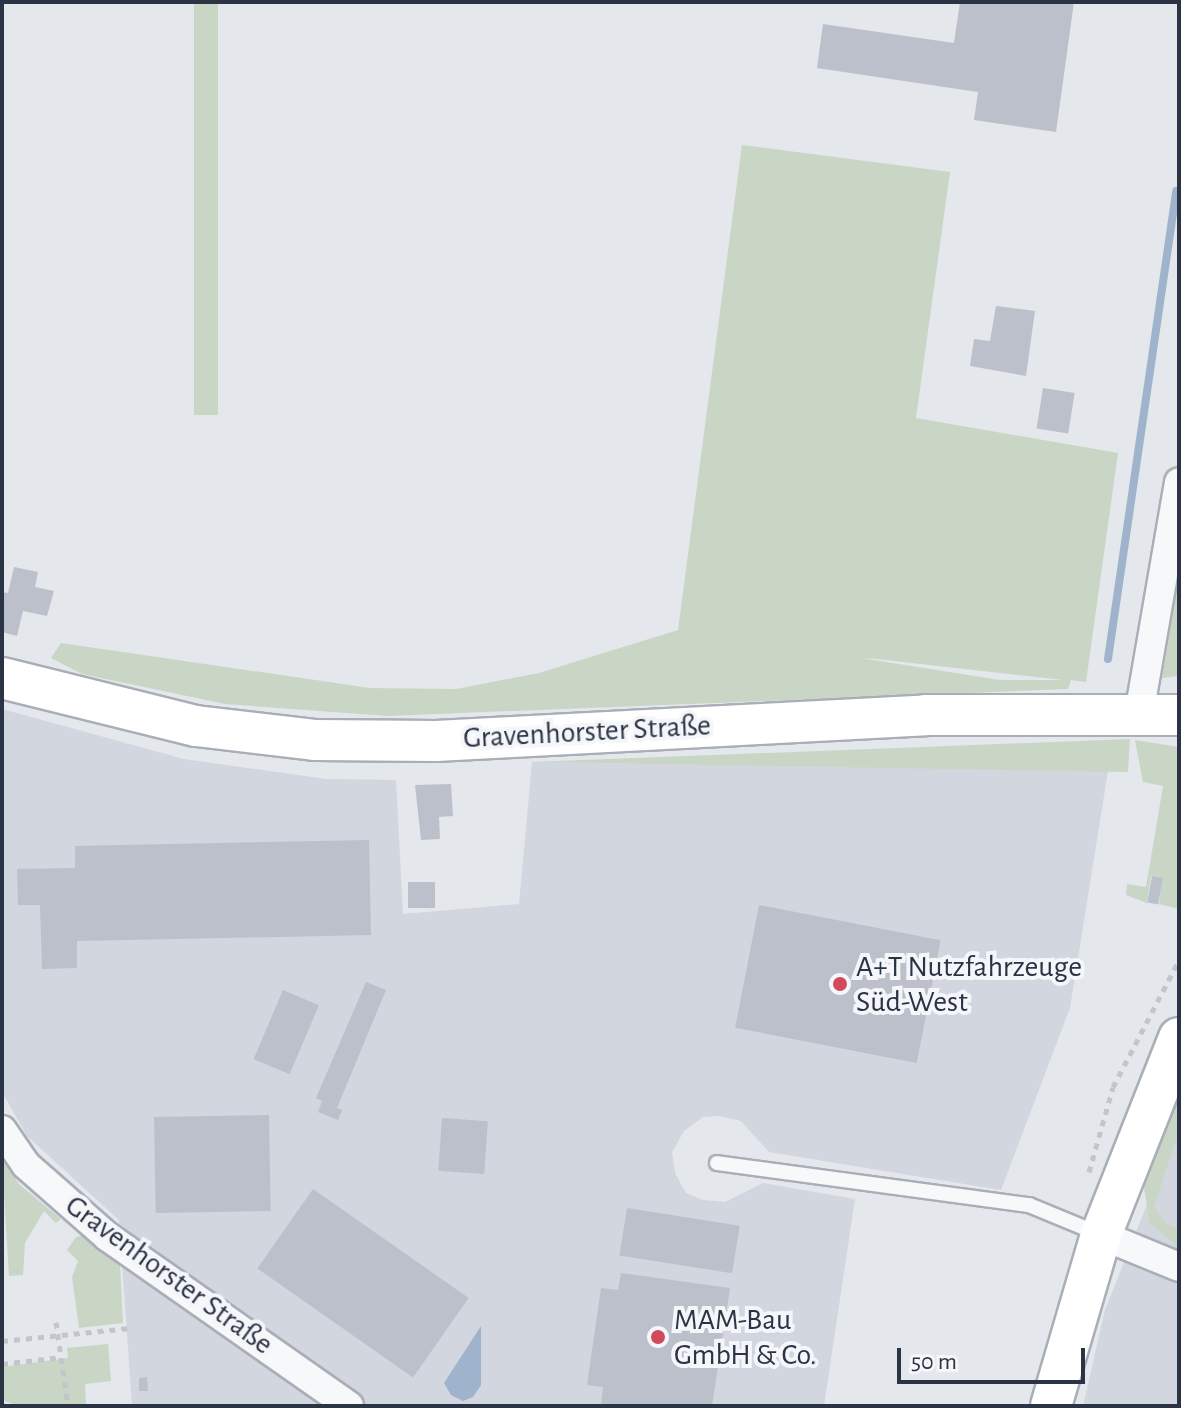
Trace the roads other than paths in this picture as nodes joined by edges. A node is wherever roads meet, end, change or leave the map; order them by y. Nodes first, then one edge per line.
1 (1179, 482) edge
2 (2, 678) edge
3 (1139, 714) junction
4 (1179, 715) edge
5 (1179, 1038) edge
6 (2, 1130) edge
7 (717, 1163) dead end
8 (1101, 1235) junction
9 (1179, 1267) edge
10 (349, 1406) edge
11 (1051, 1406) edge

1 - 3 street
2 - 3 main road, Gravenhorster Straße
3 - 4 main road, Gravenhorster Straße
5 - 8 main road
6 - 10 street, Gravenhorster Straße
7 - 8 lane
8 - 9 street
8 - 11 main road

